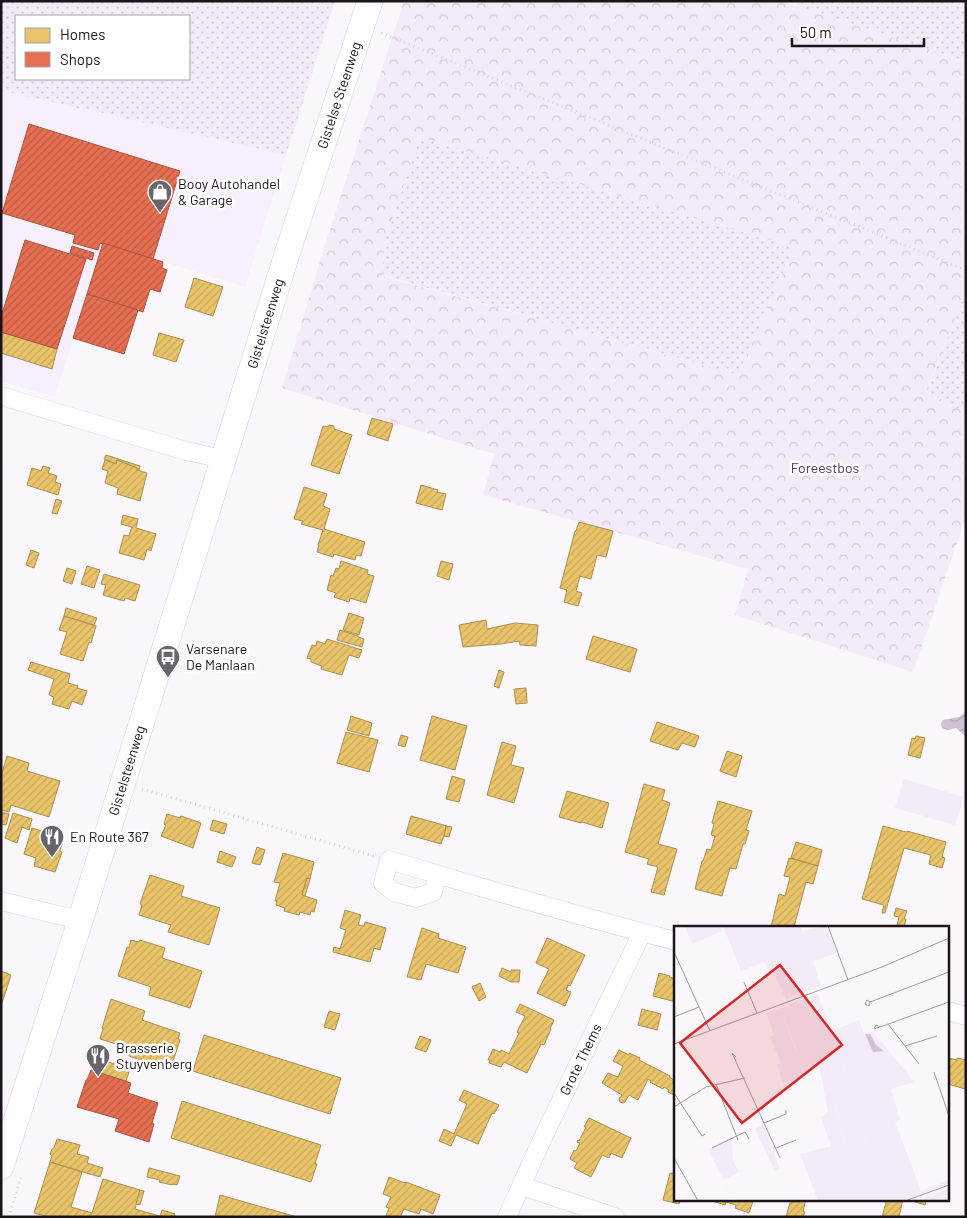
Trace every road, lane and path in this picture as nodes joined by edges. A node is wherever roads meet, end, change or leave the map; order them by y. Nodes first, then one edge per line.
1 (370, 1) edge
2 (362, 26) junction
3 (308, 188) joint
4 (966, 270) edge
5 (1, 396) edge
6 (223, 459) junction
7 (122, 782) junction
8 (389, 860) junction
9 (438, 875) junction
10 (1, 901) edge
11 (81, 918) junction
12 (642, 933) junction
13 (674, 941) edge
14 (950, 1012) edge
15 (966, 1016) edge
16 (1, 1167) edge
17 (522, 1186) junction
18 (507, 1217) edge
19 (615, 1217) edge

1 - 2 main road, Gistelse Steenweg
2 - 3 main road, Gistelse Steenweg
2 - 4 path
3 - 6 main road, Gistelsteenweg
5 - 6 street
6 - 7 main road, Gistelsteenweg
7 - 8 path
7 - 11 main road, Gistelsteenweg
8 - 9 street
8 - 9 street
9 - 12 street
10 - 11 street
11 - 16 main road, Gistelsteenweg
12 - 13 street
12 - 17 street, Grote Thems
14 - 15 street
17 - 18 street, Grote Thems
17 - 19 street

